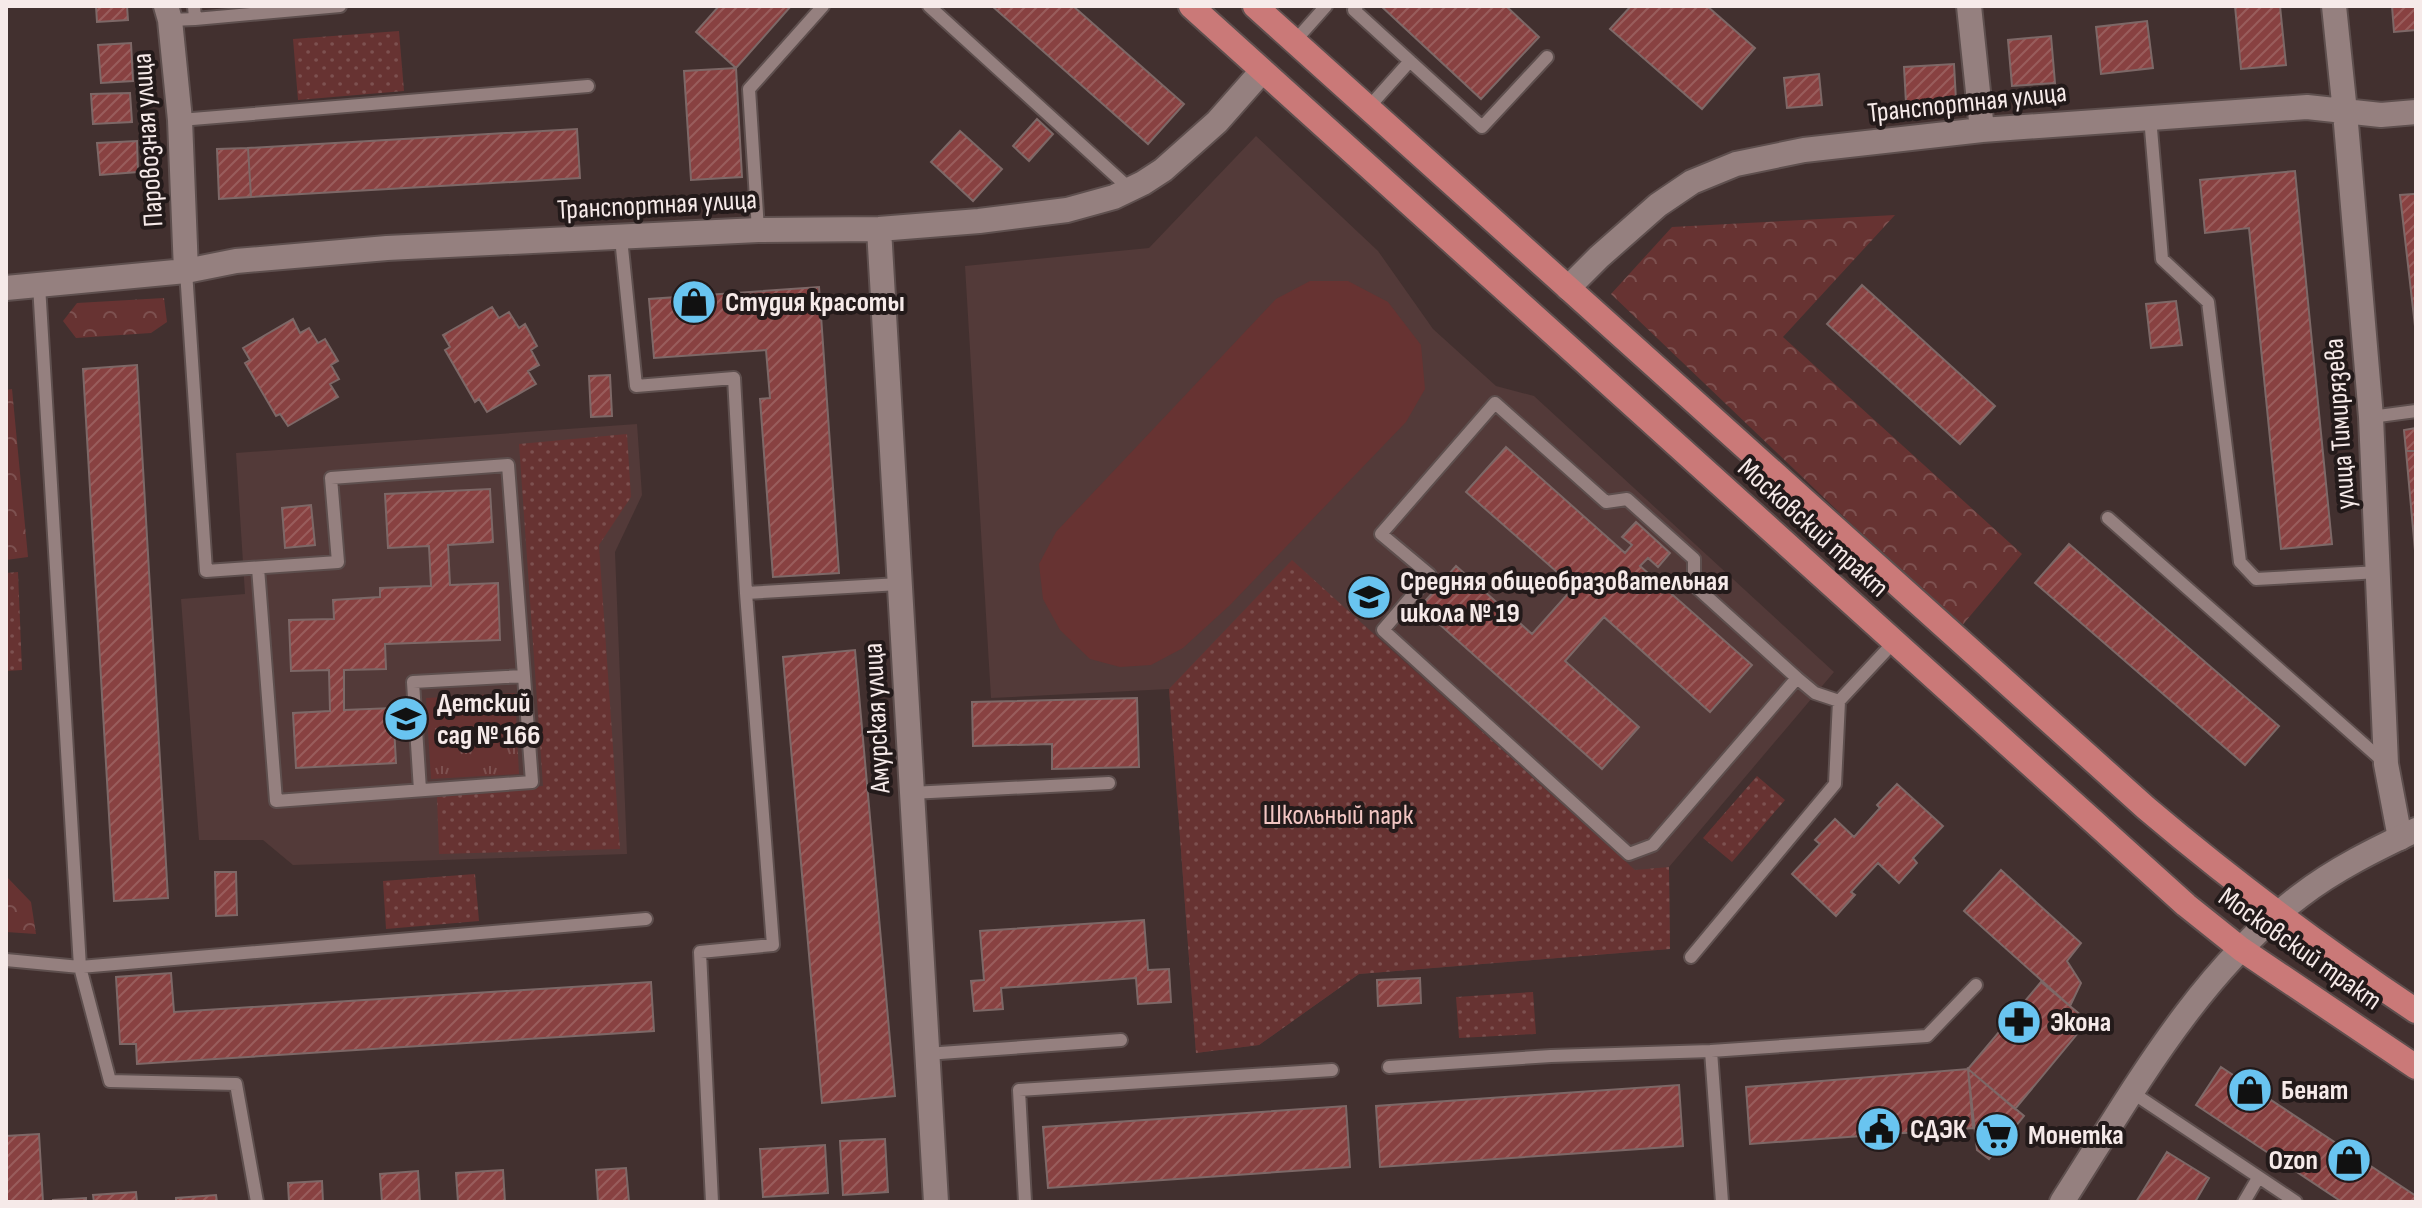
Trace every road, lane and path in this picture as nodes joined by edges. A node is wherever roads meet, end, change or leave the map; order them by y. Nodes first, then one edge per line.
1 (340, 6) edge
2 (823, 6) edge
3 (929, 6) edge
4 (1191, 6) edge
5 (1255, 6) edge
6 (1326, 6) edge
7 (1357, 6) edge
8 (1969, 6) edge
9 (2334, 6) edge
10 (194, 12) edge
11 (168, 13) edge
12 (1294, 42) junction
13 (1547, 57) dead end
14 (1410, 61) junction
15 (1262, 71) junction
16 (588, 86) dead end
17 (1368, 108) junction
18 (2345, 112) junction
19 (2416, 112) edge
20 (2150, 117) junction
21 (180, 120) junction
22 (1982, 130) junction
23 (1130, 189) junction
24 (879, 229) junction
25 (758, 230) junction
26 (621, 238) junction
27 (186, 271) junction
28 (39, 285) junction
29 (6, 288) edge
30 (1568, 288) junction
31 (2416, 411) edge
32 (2371, 417) junction
33 (2108, 518) dead end
34 (258, 568) junction
35 (2379, 572) junction
36 (899, 584) junction
37 (746, 593) junction
38 (1894, 642) junction
39 (524, 676) junction
40 (1797, 678) junction
41 (1839, 701) junction
42 (2386, 764) junction
43 (1109, 783) dead end
44 (420, 790) junction
45 (911, 793) junction
46 (2408, 834) edge
47 (2278, 915) junction
48 (646, 919) dead end
49 (2241, 949) junction
50 (1691, 957) dead end
51 (6, 960) edge
52 (80, 967) junction
53 (1976, 985) dead end
54 (2416, 1011) edge
55 (1121, 1040) dead end
56 (1711, 1051) junction
57 (926, 1054) junction
58 (1389, 1067) dead end
59 (2416, 1067) edge
60 (1332, 1070) dead end
61 (2133, 1093) junction
62 (2258, 1178) junction
63 (257, 1202) edge
64 (712, 1202) edge
65 (936, 1202) edge
66 (1025, 1202) edge
67 (1722, 1202) edge
68 (2062, 1202) edge
69 (2244, 1202) edge
70 (2296, 1202) edge

1 - 10 lane
2 - 25 lane
3 - 23 lane
4 - 15 main road, Московский тракт
5 - 12 main road, Московский тракт
6 - 12 lane
7 - 14 lane
8 - 22 street
9 - 18 street, улица Тимирязева
10 - 11 lane
11 - 21 street, Паровозная улица
12 - 17 main road, Московский тракт
13 - 14 lane
14 - 17 lane
15 - 23 street, Транспортная улица
15 - 38 main road, Московский тракт
16 - 21 lane
17 - 30 main road, Московский тракт
18 - 19 street, Транспортная улица
18 - 20 street, Транспортная улица
18 - 32 street, улица Тимирязева
20 - 22 street, Транспортная улица
20 - 35 lane
21 - 27 street, Паровозная улица
22 - 30 street, Транспортная улица
23 - 24 street, Транспортная улица
24 - 25 street, Транспортная улица
24 - 36 street, Амурская улица
25 - 26 street, Транспортная улица
26 - 27 street, Транспортная улица
26 - 37 lane
27 - 28 street, Транспортная улица
27 - 34 lane
28 - 29 street, Транспортная улица
28 - 52 lane
30 - 47 main road, Московский тракт
31 - 32 lane
32 - 35 street, улица Тимирязева
33 - 42 lane
34 - 39 lane
34 - 44 lane
35 - 42 street, улица Тимирязева
36 - 37 lane
36 - 45 street, Амурская улица
37 - 64 lane
38 - 41 lane
38 - 49 main road, Московский тракт
39 - 44 lane
39 - 44 lane
40 - 40 lane
40 - 41 lane
41 - 50 lane
42 - 46 street, улица Тимирязева
43 - 45 lane
45 - 57 street, Амурская улица
46 - 47 street
47 - 49 street
47 - 54 main road, Московский тракт
48 - 52 lane
49 - 59 main road, Московский тракт
49 - 61 street
51 - 52 lane
52 - 63 lane
53 - 56 lane
55 - 57 lane
56 - 58 lane
56 - 67 lane
57 - 65 street, Амурская улица
60 - 66 lane
61 - 62 lane
61 - 68 street
62 - 69 lane
62 - 70 lane

